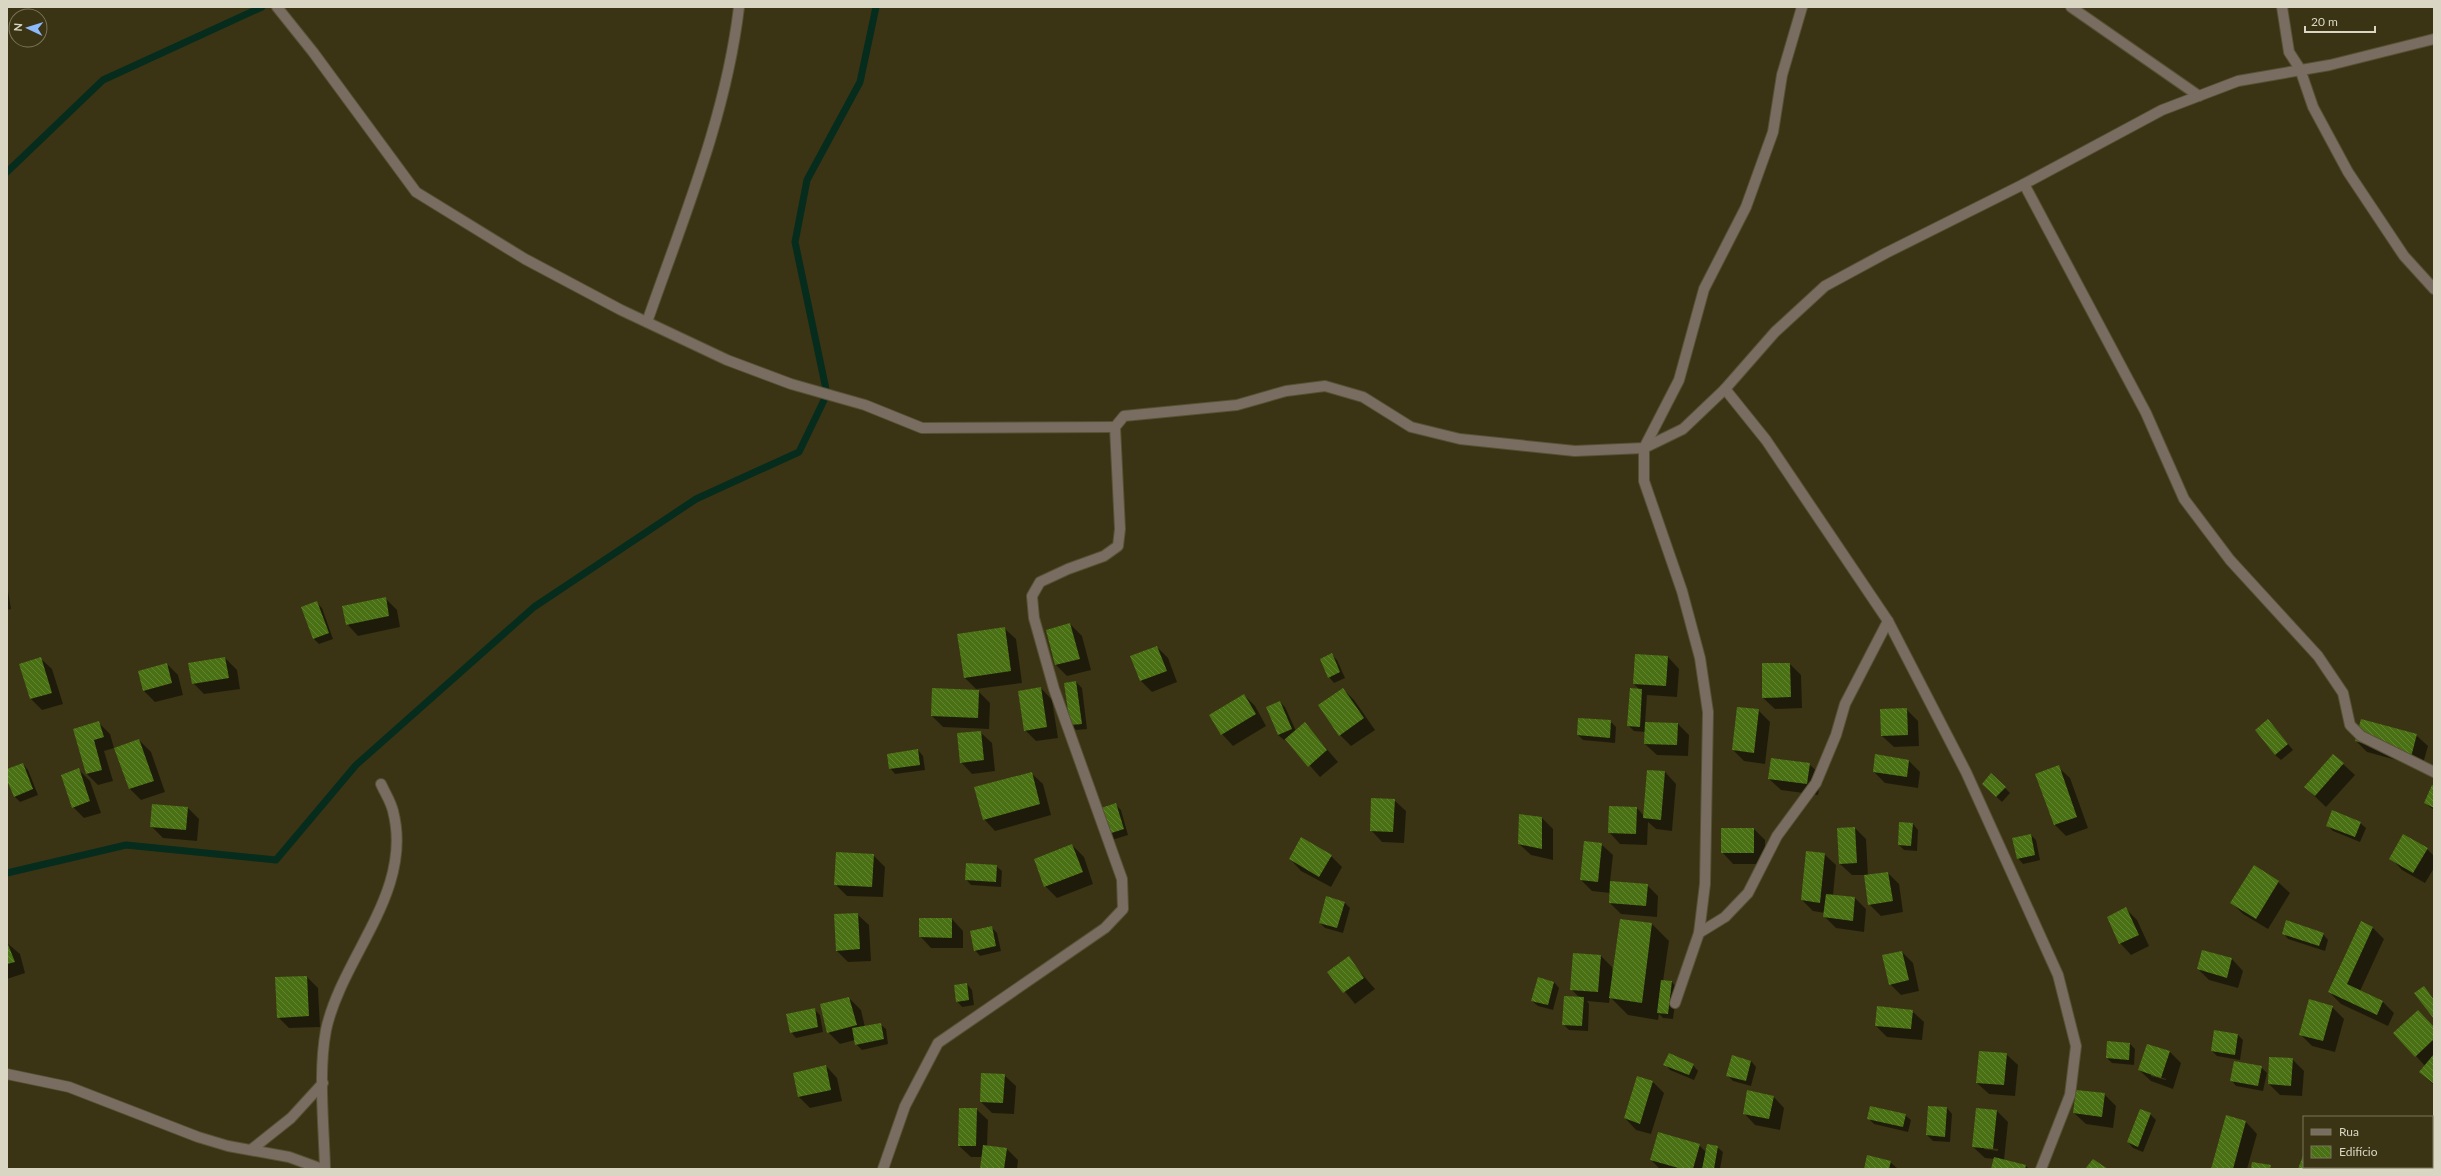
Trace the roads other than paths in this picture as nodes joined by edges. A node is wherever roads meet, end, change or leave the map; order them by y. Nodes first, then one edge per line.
1 (277, 7) edge
2 (739, 7) edge
3 (1802, 7) edge
4 (2071, 7) edge
5 (2282, 7) edge
6 (2434, 39) edge
7 (2300, 69) junction
8 (2199, 96) junction
9 (2024, 184) junction
10 (2434, 289) edge
11 (647, 322) junction
12 (1725, 389) junction
13 (1115, 426) junction
14 (1644, 448) junction
15 (1888, 621) junction
16 (2434, 772) edge
17 (381, 784) dead end
18 (1699, 933) junction
19 (1675, 1003) dead end
20 (7, 1074) edge
21 (323, 1083) junction
22 (252, 1149) junction
23 (322, 1169) edge
24 (325, 1169) edge
25 (883, 1169) edge
26 (2041, 1169) edge

1 - 11 street
2 - 11 street
3 - 14 street
4 - 8 street
5 - 7 street
6 - 7 street
7 - 8 street
7 - 10 street
8 - 9 street
9 - 12 street
9 - 16 street
11 - 13 street
12 - 14 street
12 - 15 street
13 - 14 street
13 - 25 street
14 - 18 street
15 - 18 street
15 - 26 street
17 - 21 street
18 - 19 street
20 - 22 street
21 - 22 street
21 - 24 street
22 - 23 street

